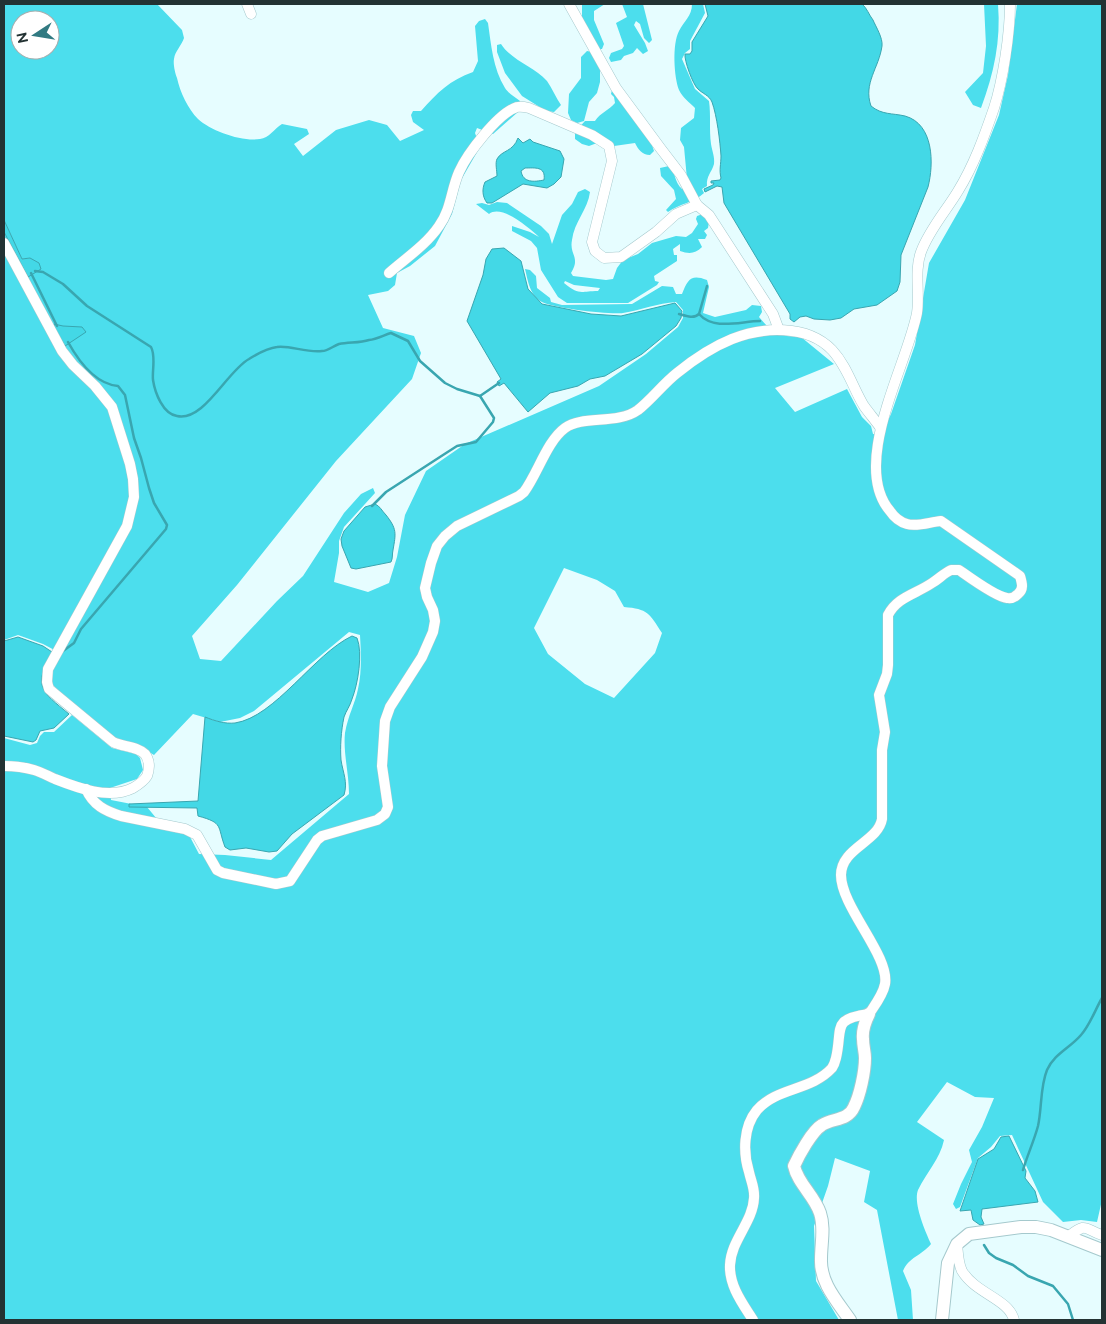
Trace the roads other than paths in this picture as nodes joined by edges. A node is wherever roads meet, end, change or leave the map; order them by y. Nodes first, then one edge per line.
1 (569, 4) edge
2 (1010, 4) edge
3 (697, 205) junction
4 (4, 242) edge
5 (389, 273) dead end
6 (779, 330) junction
7 (880, 427) junction
8 (4, 766) edge
9 (86, 790) junction
10 (869, 1014) junction
11 (1102, 1235) edge
12 (1069, 1236) junction
13 (957, 1244) junction
14 (1102, 1250) edge
15 (754, 1320) edge
16 (850, 1320) edge
17 (942, 1320) edge
18 (1014, 1320) edge

1 - 3 street
2 - 7 street
3 - 5 street
3 - 6 street
4 - 9 street
6 - 7 street
6 - 9 street
7 - 10 street
8 - 9 street
10 - 15 street
10 - 16 street
11 - 12 street
12 - 13 street
12 - 14 street
13 - 17 street
13 - 18 street

